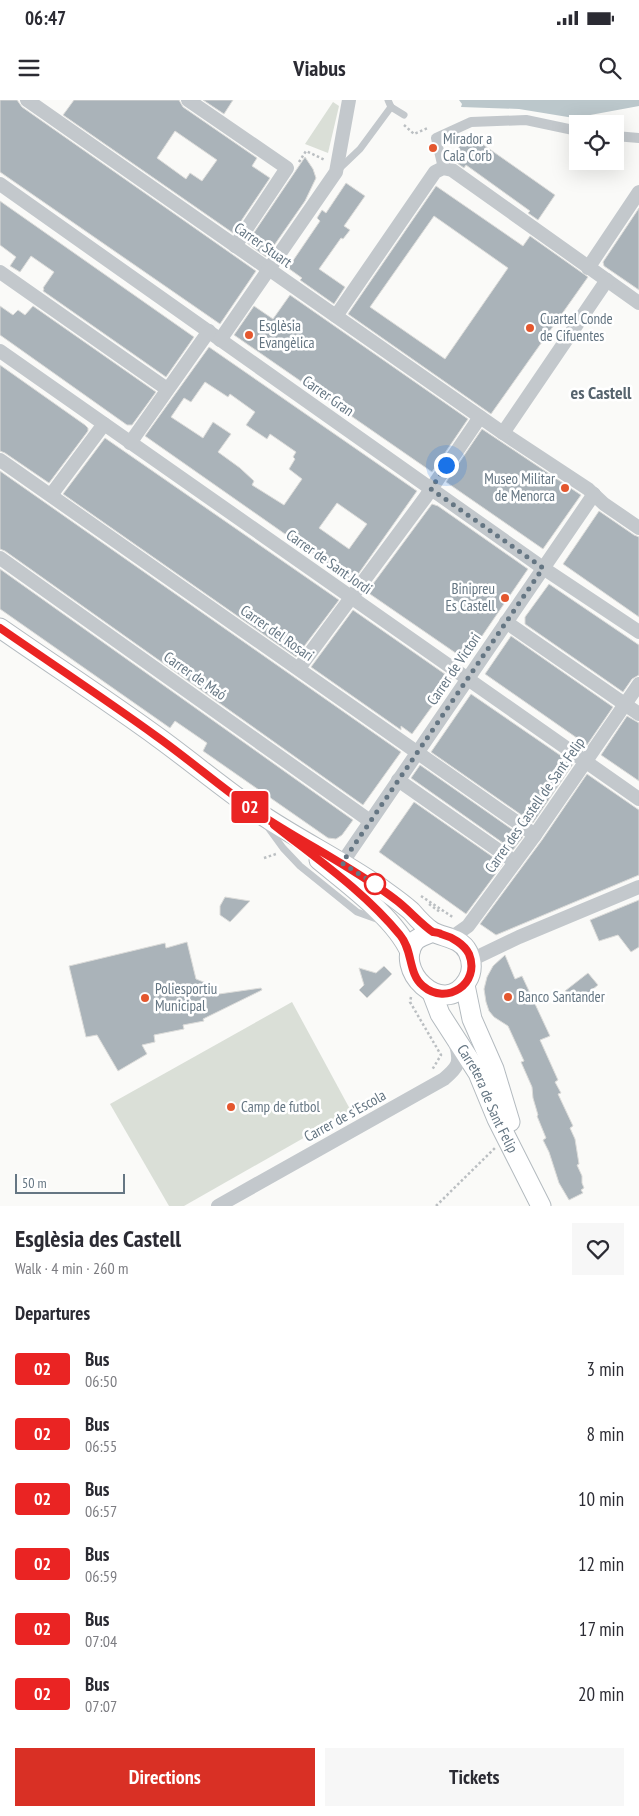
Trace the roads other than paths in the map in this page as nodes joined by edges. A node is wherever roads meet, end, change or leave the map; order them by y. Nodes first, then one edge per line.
1 (27, 100) edge
2 (188, 100) edge
3 (349, 100) edge
4 (390, 103) edge
5 (406, 117) road end
6 (569, 129) edge
7 (624, 137) edge
8 (639, 138) edge
9 (336, 167) junction
10 (443, 168) junction
11 (0, 184) edge
12 (637, 198) edge
13 (235, 246) junction
14 (588, 268) junction
15 (269, 269) junction
16 (0, 272) edge
17 (607, 280) junction
18 (639, 303) edge
19 (336, 316) junction
20 (214, 335) junction
21 (0, 351) edge
22 (168, 389) junction
23 (480, 417) junction
24 (104, 424) junction
25 (503, 433) junction
26 (130, 443) junction
27 (0, 460) edge
28 (431, 489) junction
29 (594, 494) junction
30 (51, 495) junction
31 (639, 528) edge
32 (0, 558) edge
33 (543, 568) junction
34 (352, 598) junction
35 (506, 622) junction
36 (0, 628) edge
37 (639, 632) edge
38 (299, 668) junction
39 (467, 679) junction
40 (639, 684) edge
41 (625, 704) junction
42 (639, 714) edge
43 (418, 752) junction
44 (586, 762) junction
45 (398, 780) junction
46 (639, 800) edge
47 (259, 813) junction
48 (370, 821) junction
49 (535, 834) junction
50 (515, 862) junction
51 (342, 863) junction
52 (639, 887) edge
53 (447, 930) junction
54 (410, 952) junction
55 (471, 960) junction
56 (465, 985) junction
57 (432, 992) junction
58 (454, 1036) junction
59 (530, 1180) junction
60 (218, 1206) edge
61 (542, 1206) edge

1 - 13 street, Carrer Stuart
2 - 13 street
3 - 9 street
4 - 5 lane
4 - 9 lane
6 - 10 street
7 - 8 street
9 - 15 street
10 - 14 street
10 - 19 street
11 - 20 street, Carrer Gran
12 - 14 street
13 - 15 street, Carrer Stuart
14 - 17 street
15 - 19 street, Carrer Stuart
15 - 20 street
16 - 22 street
17 - 18 street
17 - 25 street
19 - 23 street, Carrer Stuart
20 - 22 street
20 - 28 street, Carrer Gran
21 - 24 street, Carrer de Sant Jordi
22 - 26 street
23 - 25 street, Carrer Stuart
23 - 28 street
24 - 26 street, Carrer de Sant Jordi
24 - 30 street
25 - 29 street, Carrer Stuart
26 - 34 street, Carrer de Sant Jordi
27 - 30 street, Carrer del Rosari
28 - 33 street, Carrer Gran
28 - 34 street
29 - 31 street, Carrer Stuart
29 - 33 street, Carrer de Victori
30 - 38 street, Carrer del Rosari
32 - 48 street, Carrer de Maó
33 - 35 street, Carrer de Victori
33 - 37 street, Carrer Gran
34 - 38 street
34 - 39 street, Carrer de Sant Jordi
35 - 39 street, Carrer de Victori
35 - 41 street
36 - 47 main road
38 - 43 street, Carrer del Rosari
39 - 43 street, Carrer de Victori
39 - 44 street, Carrer de Sant Jordi
40 - 41 street, Carrer des Castell de Sant Felip
41 - 42 street
41 - 44 street, Carrer des Castell de Sant Felip
43 - 45 street, Carrer de Victori
43 - 49 street, Carrer del Rosari
44 - 46 street, Carrer de Sant Jordi
44 - 49 street, Carrer des Castell de Sant Felip
45 - 48 street, Carrer de Victori
45 - 50 street
47 - 51 main road
47 - 54 main road
48 - 51 street, Carrer de Victori
49 - 50 street, Carrer des Castell de Sant Felip
50 - 53 street, Carrer des Castell de Sant Felip
51 - 53 main road
52 - 55 street
53 - 54 main road
53 - 55 main road
54 - 57 main road
55 - 56 main road
56 - 57 main road
56 - 59 main road
57 - 58 main road, Carretera de Sant Felip
58 - 59 main road, Carretera de Sant Felip
58 - 60 street, Carrer de s'Escola
59 - 61 main road, Carretera de Sant Felip

